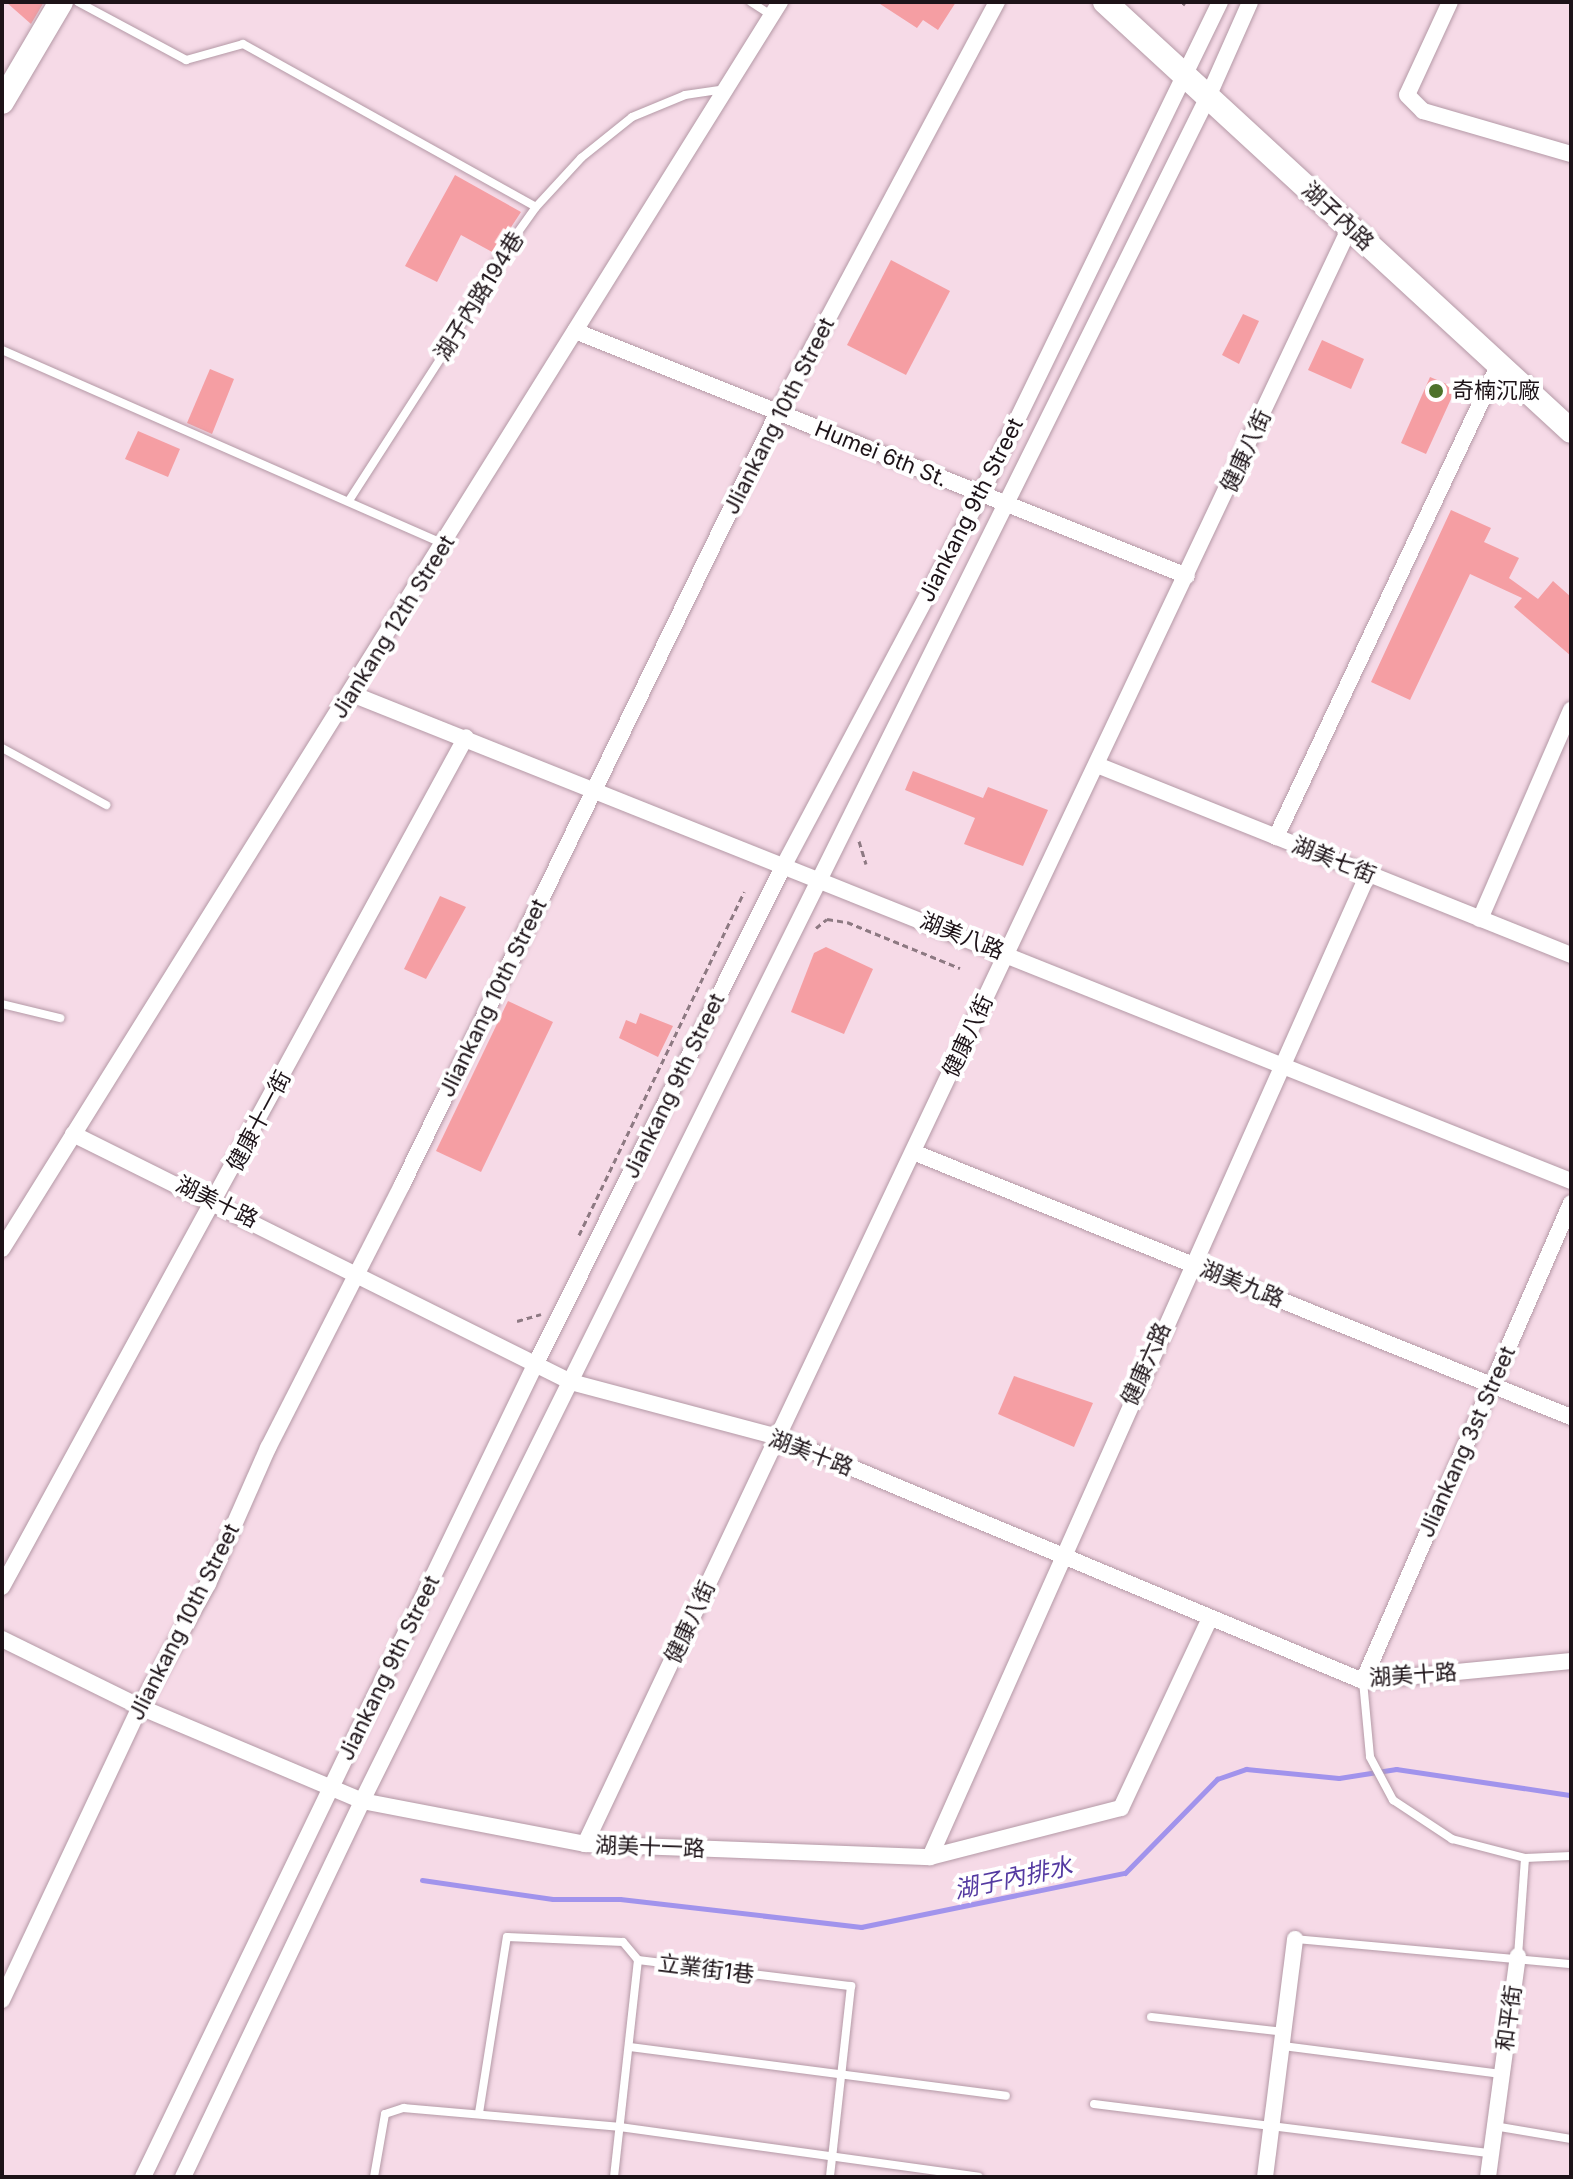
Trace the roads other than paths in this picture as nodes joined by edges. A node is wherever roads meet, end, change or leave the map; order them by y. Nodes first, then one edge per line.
1 (61, 2) edge
2 (78, 2) edge
3 (751, 2) edge
4 (997, 2) edge
5 (1105, 2) edge
6 (1220, 2) edge
7 (1250, 2) edge
8 (1450, 2) edge
9 (776, 9) edge
10 (1186, 77) junction
11 (726, 89) junction
12 (1208, 97) junction
13 (2, 102) edge
14 (1571, 154) edge
15 (536, 207) junction
16 (1350, 227) junction
17 (575, 331) junction
18 (2, 350) edge
19 (1499, 364) junction
20 (778, 412) junction
21 (1571, 431) edge
22 (981, 494) junction
23 (350, 499) junction
24 (1007, 504) junction
25 (444, 545) junction
26 (1187, 576) junction
27 (352, 694) junction
28 (1571, 710) edge
29 (466, 737) junction
30 (2, 748) edge
31 (1097, 765) junction
32 (595, 789) junction
33 (106, 805) dead end
34 (1276, 837) junction
35 (783, 867) junction
36 (1368, 874) junction
37 (820, 879) junction
38 (1480, 919) junction
39 (1007, 955) junction
40 (1571, 955) edge
41 (2, 1004) edge
42 (60, 1018) dead end
43 (1282, 1064) junction
44 (73, 1134) junction
45 (913, 1152) junction
46 (1571, 1181) edge
47 (216, 1201) junction
48 (1571, 1203) edge
49 (2, 1249) edge
50 (1192, 1264) junction
51 (358, 1271) junction
52 (535, 1365) junction
53 (571, 1382) junction
54 (1492, 1385) junction
55 (1571, 1417) edge
56 (778, 1437) junction
57 (1060, 1555) junction
58 (2, 1587) edge
59 (1210, 1618) junction
60 (2, 1639) edge
61 (1571, 1661) edge
62 (1363, 1681) junction
63 (140, 1707) junction
64 (330, 1791) junction
65 (362, 1801) junction
66 (585, 1844) junction
67 (1571, 1856) edge
68 (930, 1857) junction
69 (1525, 1858) junction
70 (1295, 1939) joint
71 (1518, 1956) junction
72 (638, 1960) junction
73 (1571, 1964) edge
74 (2, 2000) edge
75 (1151, 2017) dead end
76 (1284, 2039) junction
77 (630, 2047) junction
78 (841, 2074) junction
79 (1501, 2074) junction
80 (1006, 2096) dead end
81 (1094, 2104) dead end
82 (479, 2113) junction
83 (1494, 2126) junction
84 (620, 2127) junction
85 (1272, 2127) junction
86 (1571, 2139) edge
87 (1490, 2153) junction
88 (833, 2156) junction
89 (143, 2177) edge
90 (183, 2177) edge
91 (374, 2177) edge
92 (614, 2177) edge
93 (830, 2177) edge
94 (979, 2177) edge
95 (1265, 2177) edge
96 (1488, 2177) edge

1 - 13 street
2 - 15 lane
3 - 9 lane
4 - 20 street, Jliankang 10th Street
5 - 10 street, 湖子內路
6 - 10 street, Jiankang 9th Street
7 - 12 street
8 - 14 street
9 - 11 street, Jiankang 12th Street
10 - 12 street, 湖子內路
10 - 22 street, Jiankang 9th Street
11 - 15 lane, 湖子內路194巷
11 - 17 street, Jiankang 12th Street
12 - 16 street, 湖子內路
12 - 24 street
15 - 23 lane, 湖子內路194巷
16 - 19 street, 湖子內路
16 - 26 street, 健康八街
17 - 20 street, Humei 6th St.
17 - 25 street, Jiankang 12th Street
18 - 23 lane
19 - 21 street, 湖子內路
19 - 34 street
20 - 22 street, Humei 6th St.
20 - 32 street, Jliankang 10th Street
22 - 24 street, Humei 6th St.
22 - 35 street, Jiankang 9th Street
23 - 25 lane
24 - 26 street, Humei 6th St.
24 - 37 street
25 - 27 street, Jiankang 12th Street
26 - 31 street, 健康八街
27 - 29 street, 湖美八路
27 - 44 street, Jiankang 12th Street
28 - 38 street
29 - 32 street, 湖美八路
29 - 47 street, 健康十一街
30 - 33 lane
31 - 34 street, 湖美七街
31 - 39 street, 健康八街
32 - 35 street, 湖美八路
32 - 51 street, Jliankang 10th Street
34 - 36 street, 湖美七街
35 - 37 street, 湖美八路
35 - 52 street, Jiankang 9th Street
36 - 38 street, 湖美七街
36 - 43 street, 健康六路
37 - 39 street, 湖美八路
37 - 53 street
38 - 40 street, 湖美七街
39 - 43 street, 湖美八路
39 - 45 street, 健康八街
41 - 42 lane
43 - 46 street, 湖美八路
43 - 50 street, 健康六路
44 - 47 street, 湖美十路
44 - 49 street, Jiankang 12th Street
45 - 50 street, 湖美九路
45 - 56 street, 健康八街
47 - 51 street, 湖美十路
47 - 58 street, 健康十一街
48 - 54 street, Jliankang 3st Street
50 - 54 street, 湖美九路
50 - 57 street, 健康六路
51 - 52 street, 湖美十路
51 - 63 street, Jliankang 10th Street
52 - 53 street, 湖美十路
52 - 64 street, Jiankang 9th Street
53 - 56 street, 湖美十路
53 - 65 street
54 - 55 street, 湖美九路
54 - 62 street, Jliankang 3st Street
56 - 57 street, 湖美十路
56 - 66 street, 健康八街
57 - 59 street, 湖美十路
57 - 68 street, 健康六路
59 - 62 street, 湖美十路
59 - 68 street, 湖美十一路
60 - 63 street, 湖美十一路
61 - 62 street, 湖美十路
62 - 69 lane
63 - 64 street, 湖美十一路
63 - 74 street, Jliankang 10th Street
64 - 65 street, 湖美十一路
64 - 89 street, Jiankang 9th Street
65 - 66 street, 湖美十一路
65 - 90 street
66 - 68 street, 湖美十一路
67 - 69 lane
69 - 71 lane, 和平街
70 - 71 lane
70 - 76 street
71 - 73 lane
71 - 79 street, 和平街
72 - 77 lane
72 - 78 lane, 立業街1巷
72 - 82 lane, 立業街1巷
75 - 76 lane
76 - 79 lane
76 - 85 street
77 - 78 lane
77 - 84 lane
78 - 80 lane
78 - 88 lane
79 - 83 street, 和平街
81 - 85 lane
82 - 84 lane
82 - 91 lane
83 - 86 lane
83 - 87 street, 和平街
84 - 88 lane
84 - 92 lane
85 - 87 lane
85 - 95 street
87 - 96 street, 和平街
88 - 93 lane
88 - 94 lane

